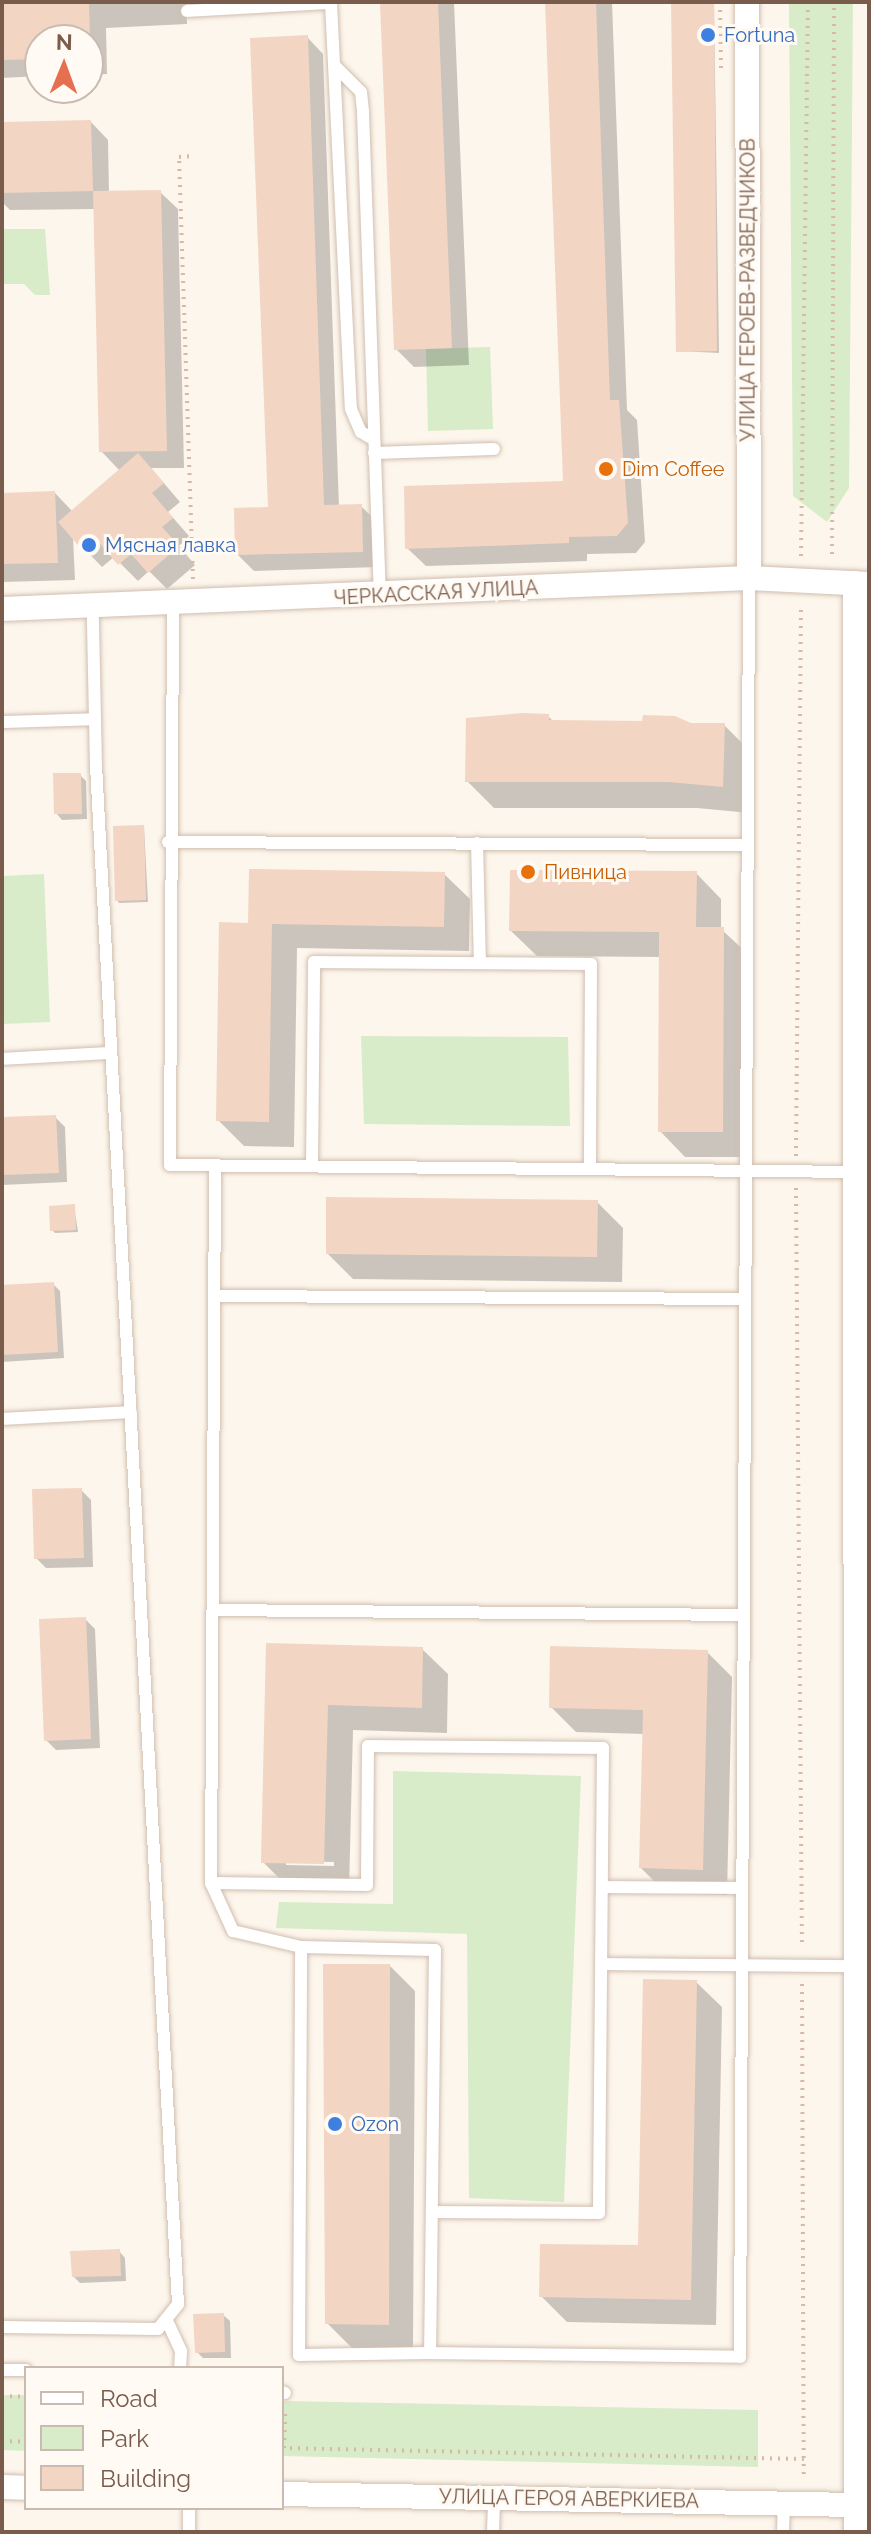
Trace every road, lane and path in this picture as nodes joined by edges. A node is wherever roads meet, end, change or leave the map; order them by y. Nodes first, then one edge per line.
1 (747, 2) edge
2 (808, 2) edge
3 (834, 2) edge
4 (187, 11) dead end
5 (334, 65) junction
6 (194, 156) dead end
7 (366, 205) junction
8 (341, 206) junction
9 (373, 439) junction
10 (494, 449) dead end
11 (374, 453) junction
12 (832, 554) dead end
13 (749, 578) junction
14 (801, 580) junction
15 (193, 583) dead end
16 (862, 584) edge
17 (380, 595) junction
18 (173, 605) junction
19 (2, 609) edge
20 (93, 618) dead end
21 (95, 719) junction
22 (2, 722) edge
23 (168, 842) junction
24 (477, 843) junction
25 (748, 845) junction
26 (480, 963) junction
27 (111, 1053) junction
28 (2, 1059) edge
29 (215, 1165) junction
30 (312, 1165) junction
31 (590, 1167) junction
32 (745, 1168) junction
33 (796, 1169) junction
34 (859, 1172) junction
35 (215, 1296) junction
36 (745, 1299) junction
37 (131, 1412) junction
38 (2, 1419) edge
39 (863, 1455) edge
40 (213, 1610) junction
41 (743, 1615) junction
42 (211, 1883) junction
43 (602, 1887) junction
44 (741, 1888) junction
45 (301, 1947) junction
46 (601, 1964) junction
47 (741, 1966) junction
48 (802, 1966) junction
49 (855, 1966) junction
50 (432, 2212) junction
51 (168, 2323) junction
52 (2, 2327) edge
53 (430, 2353) junction
54 (180, 2366) edge
55 (2, 2370) edge
56 (24, 2370) edge
57 (2, 2396) edge
58 (24, 2397) edge
59 (2, 2441) edge
60 (24, 2442) edge
61 (284, 2448) edge
62 (804, 2459) junction
63 (2, 2487) edge
64 (24, 2488) edge
65 (284, 2494) edge
66 (494, 2498) junction
67 (794, 2504) junction
68 (856, 2505) junction
69 (189, 2510) edge
70 (189, 2532) edge
71 (493, 2532) edge
72 (783, 2532) edge
73 (856, 2532) edge
74 (869, 2532) edge

1 - 13 street, УЛИЦА ГЕРОЕВ-РАЗВЕДЧИКОВ
2 - 14 path
3 - 12 path
4 - 5 lane
5 - 7 lane
5 - 8 lane
6 - 15 path
7 - 8 lane
7 - 9 lane
8 - 9 lane
9 - 11 lane
10 - 11 lane
11 - 17 lane
13 - 14 street, ЧЕРКАССКАЯ УЛИЦА
13 - 17 street, ЧЕРКАССКАЯ УЛИЦА
13 - 25 lane
14 - 16 street, ЧЕРКАССКАЯ УЛИЦА
14 - 33 path
16 - 34 street
17 - 18 street, ЧЕРКАССКАЯ УЛИЦА
18 - 19 street, ЧЕРКАССКАЯ УЛИЦА
18 - 23 lane
20 - 21 lane
21 - 22 lane
21 - 27 lane
23 - 24 lane
23 - 29 lane
24 - 25 lane
24 - 26 lane
25 - 32 lane
26 - 30 lane
26 - 31 lane
27 - 28 lane
27 - 37 lane
29 - 30 lane
29 - 35 lane
30 - 31 lane
31 - 32 lane
32 - 33 lane
32 - 36 lane
33 - 34 lane
33 - 48 path
34 - 39 street
35 - 36 lane
35 - 40 lane
36 - 41 lane
37 - 38 lane
37 - 51 lane
39 - 49 street
40 - 41 lane
40 - 42 lane
41 - 44 lane
42 - 43 lane
42 - 45 lane
43 - 44 lane
43 - 46 lane
44 - 47 lane
45 - 50 lane
45 - 53 lane
46 - 47 lane
46 - 50 lane
47 - 48 lane
47 - 53 lane
48 - 49 lane
48 - 62 path
49 - 68 street
50 - 53 lane
51 - 52 lane
51 - 54 lane
55 - 56 lane
57 - 58 path
59 - 60 path
61 - 62 path
62 - 67 path
63 - 64 street
65 - 66 street, УЛИЦА ГЕРОЯ АВЕРКИЕВА
66 - 67 street, УЛИЦА ГЕРОЯ АВЕРКИЕВА
66 - 71 lane
67 - 68 street, УЛИЦА ГЕРОЯ АВЕРКИЕВА
67 - 72 lane
68 - 73 street
69 - 70 lane
73 - 74 lane

